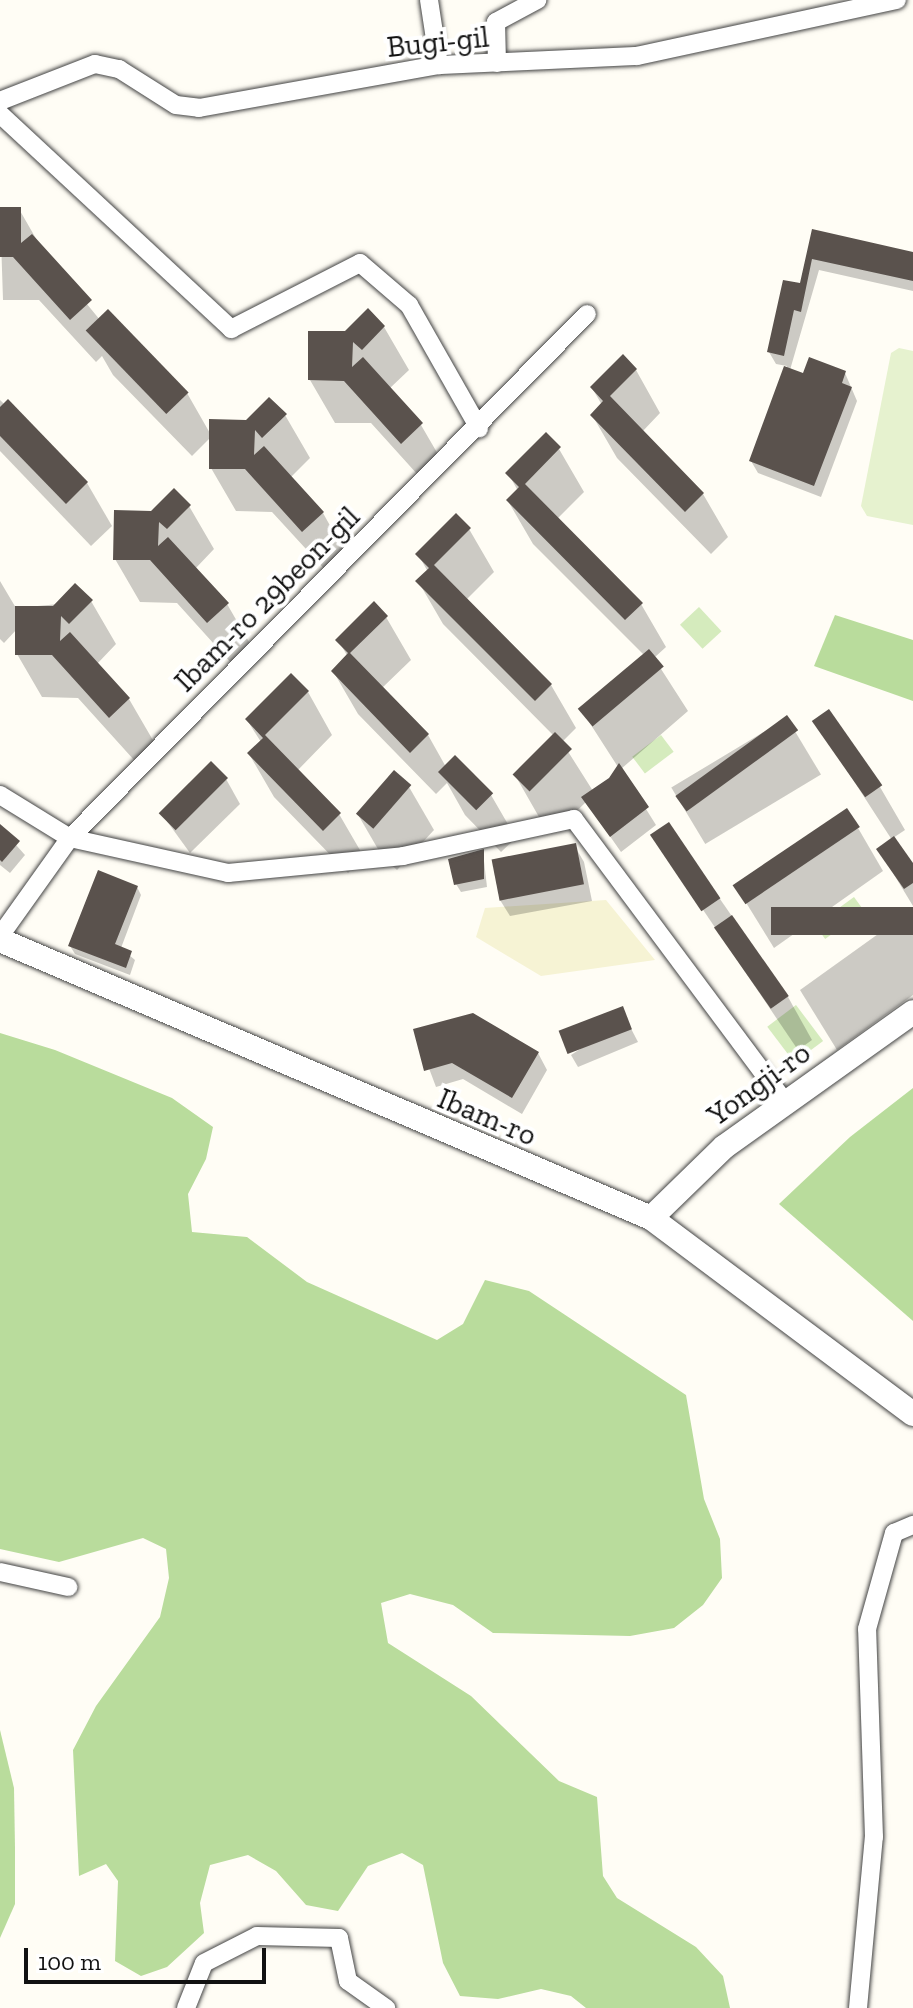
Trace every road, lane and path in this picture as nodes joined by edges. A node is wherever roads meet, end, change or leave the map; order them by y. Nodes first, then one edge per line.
1 (429, 0) edge
2 (537, 0) edge
3 (897, 0) edge
4 (497, 63) junction
5 (439, 65) junction
6 (0, 101) edge
7 (0, 114) edge
8 (587, 314) dead end
9 (479, 428) junction
10 (0, 795) edge
11 (70, 838) junction
12 (0, 938) edge
13 (913, 1012) edge
14 (786, 1103) junction
15 (651, 1218) junction
16 (913, 1414) edge
17 (913, 1525) edge
18 (0, 1572) edge
19 (68, 1587) dead end
20 (186, 2008) edge
21 (386, 2008) edge
22 (858, 2008) edge

1 - 5 street
2 - 4 street
3 - 4 street, Bugi-gil
4 - 5 street, Bugi-gil
5 - 6 street, Bugi-gil
7 - 9 street
8 - 9 street, Ibam-ro 29beon-gil
9 - 11 street, Ibam-ro 29beon-gil
10 - 11 street
11 - 12 street, Ibam-ro 29beon-gil
11 - 14 street
12 - 15 street, Ibam-ro
13 - 14 street, Yongji-ro
14 - 15 street, Yongji-ro
15 - 16 street, Ibam-ro
17 - 22 street
18 - 19 street
20 - 21 street

